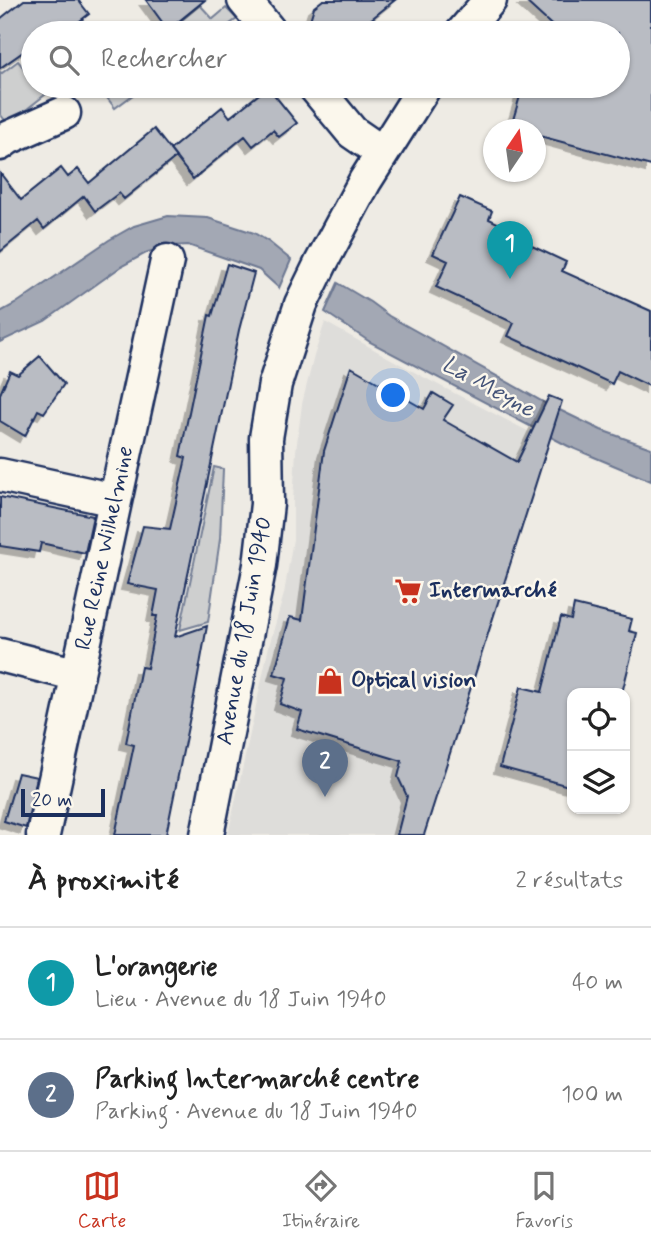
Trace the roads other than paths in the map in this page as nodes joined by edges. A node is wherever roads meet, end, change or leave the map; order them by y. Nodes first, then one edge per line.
1 (490, 0) edge
2 (472, 21) edge
3 (324, 98) edge
4 (417, 98) edge
5 (64, 113) dead end
6 (0, 144) edge
7 (382, 152) junction
8 (167, 261) dead end
9 (0, 475) edge
10 (115, 500) junction
11 (0, 655) edge
12 (78, 675) junction
13 (43, 835) edge
14 (207, 835) edge

1 - 2 street
3 - 7 street
4 - 7 street, Avenue du 18 Juin 1940
5 - 6 street
7 - 14 street, Avenue du 18 Juin 1940
8 - 10 street, Rue Reine Wilhelmine
9 - 10 street
10 - 12 street, Rue Reine Wilhelmine
11 - 12 street
12 - 13 street, Rue Reine Wilhelmine

